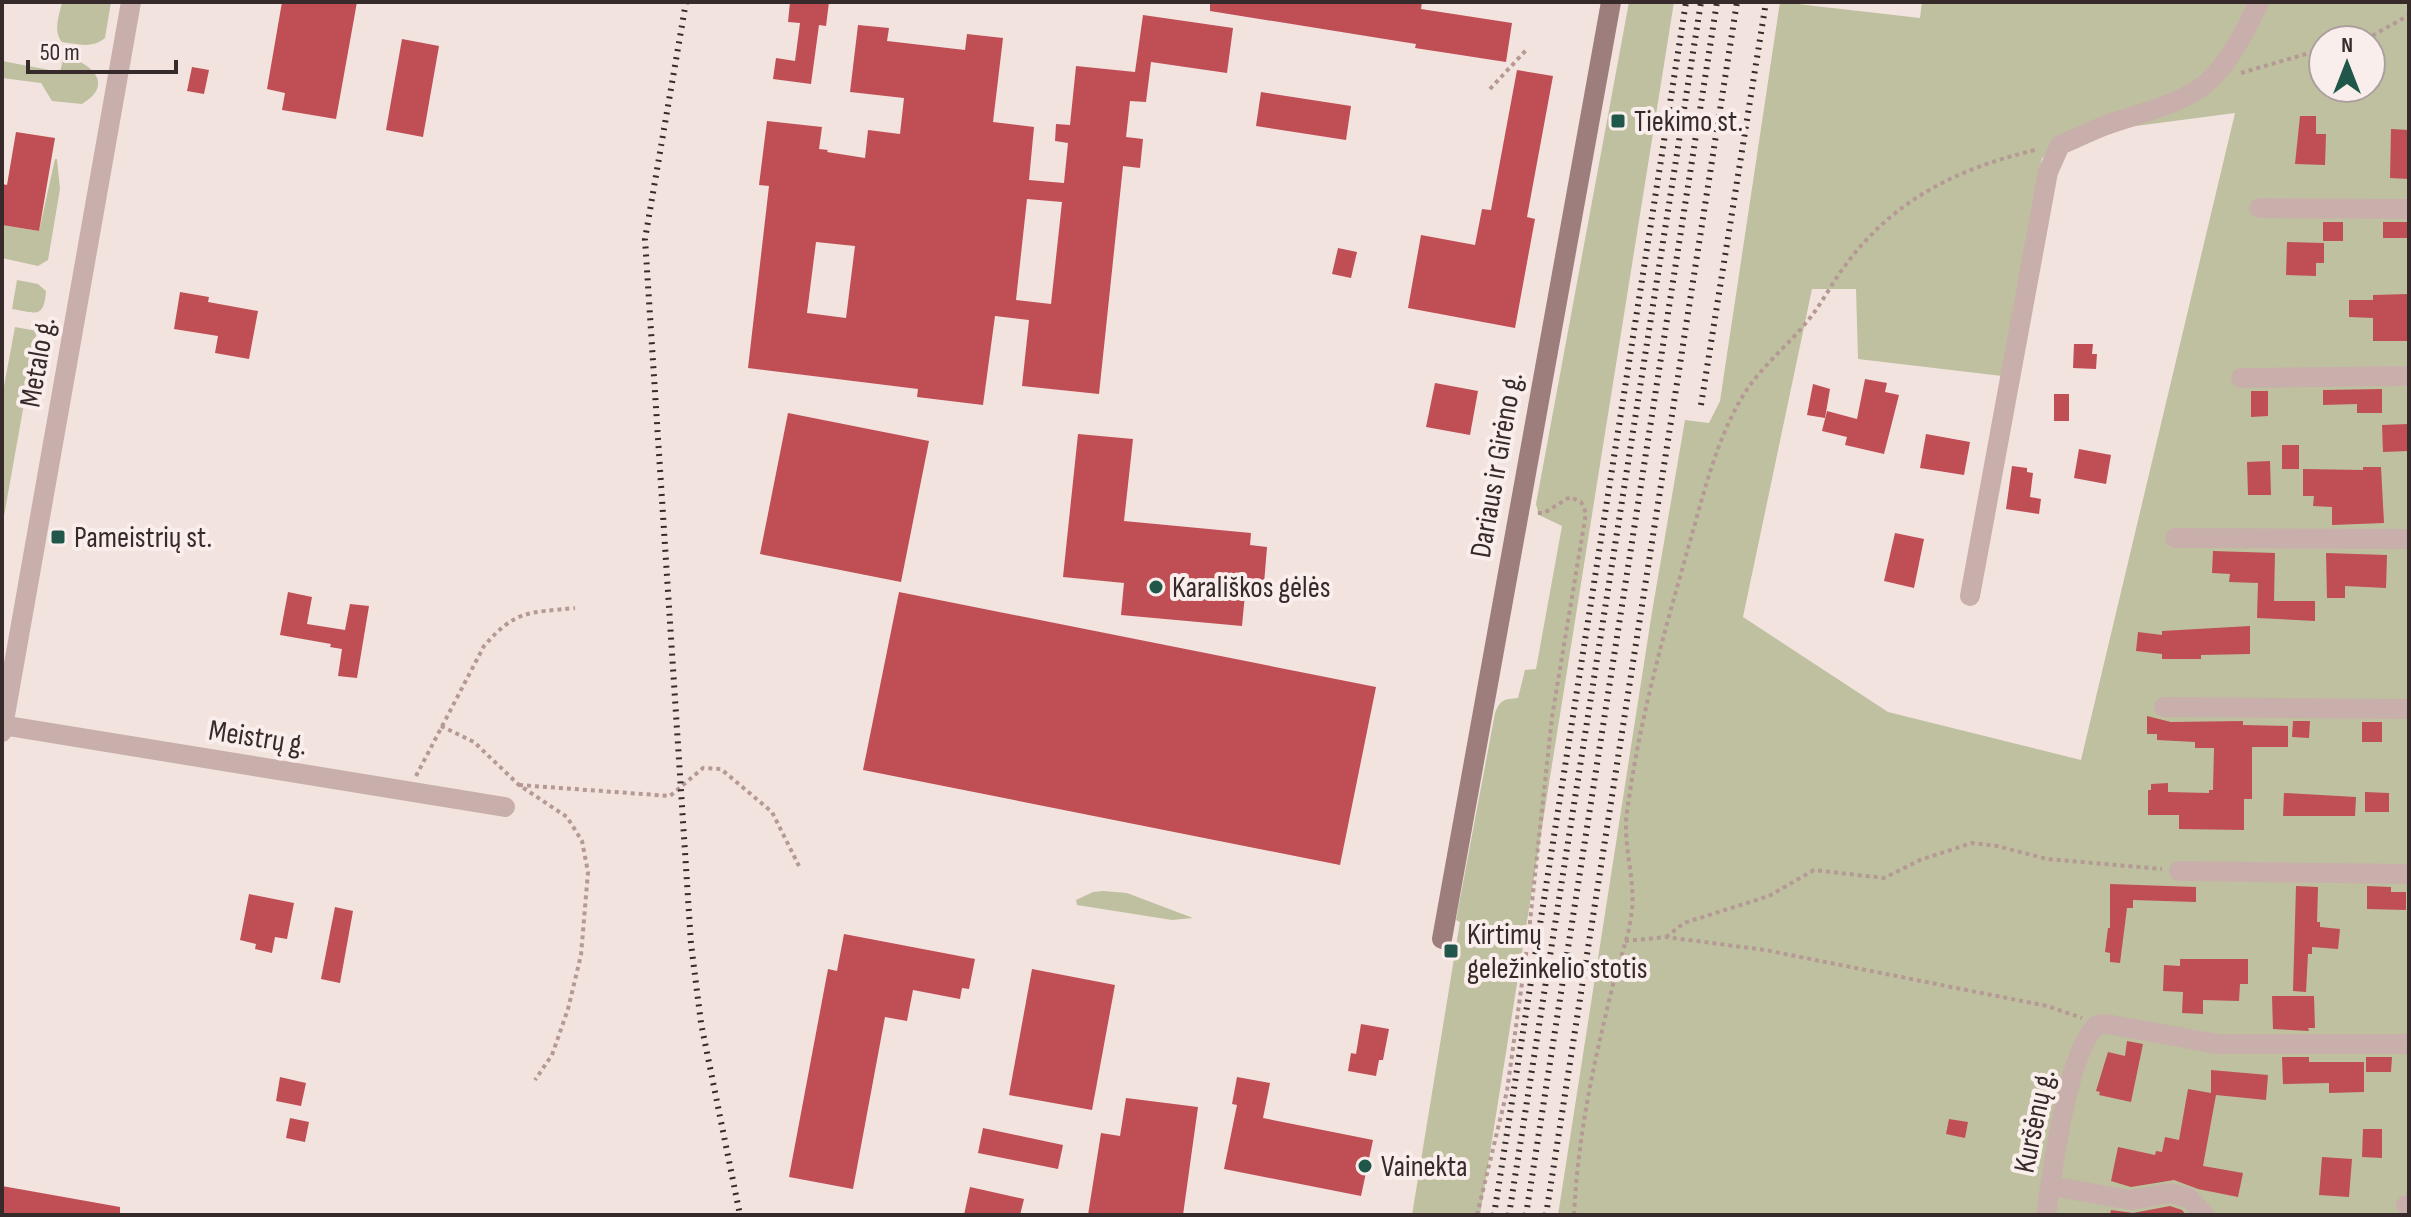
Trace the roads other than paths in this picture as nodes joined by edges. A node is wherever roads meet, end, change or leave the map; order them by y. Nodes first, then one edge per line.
1 (131, 2) edge
2 (1611, 2) edge
3 (2259, 2) edge
4 (2259, 208) dead end
5 (2409, 209) edge
6 (2409, 376) edge
7 (2241, 378) dead end
8 (2175, 538) dead end
9 (2409, 539) edge
10 (1970, 596) dead end
11 (2164, 707) dead end
12 (2409, 709) edge
13 (2, 727) edge
14 (505, 807) road end
15 (2179, 871) road end
16 (2409, 874) edge
17 (1442, 939) dead end
18 (2409, 1044) edge
19 (2050, 1186) junction
20 (2046, 1215) edge
21 (2205, 1215) edge

1 - 13 street, Metalo g.
2 - 17 street, Dariaus ir Girėno g.
3 - 10 street
4 - 5 street
6 - 7 street
8 - 9 street
11 - 12 street
13 - 14 street, Meistrų g.
15 - 16 street
18 - 19 street, Kuršėnų g.
19 - 20 street, Kuršėnų g.
19 - 21 street

